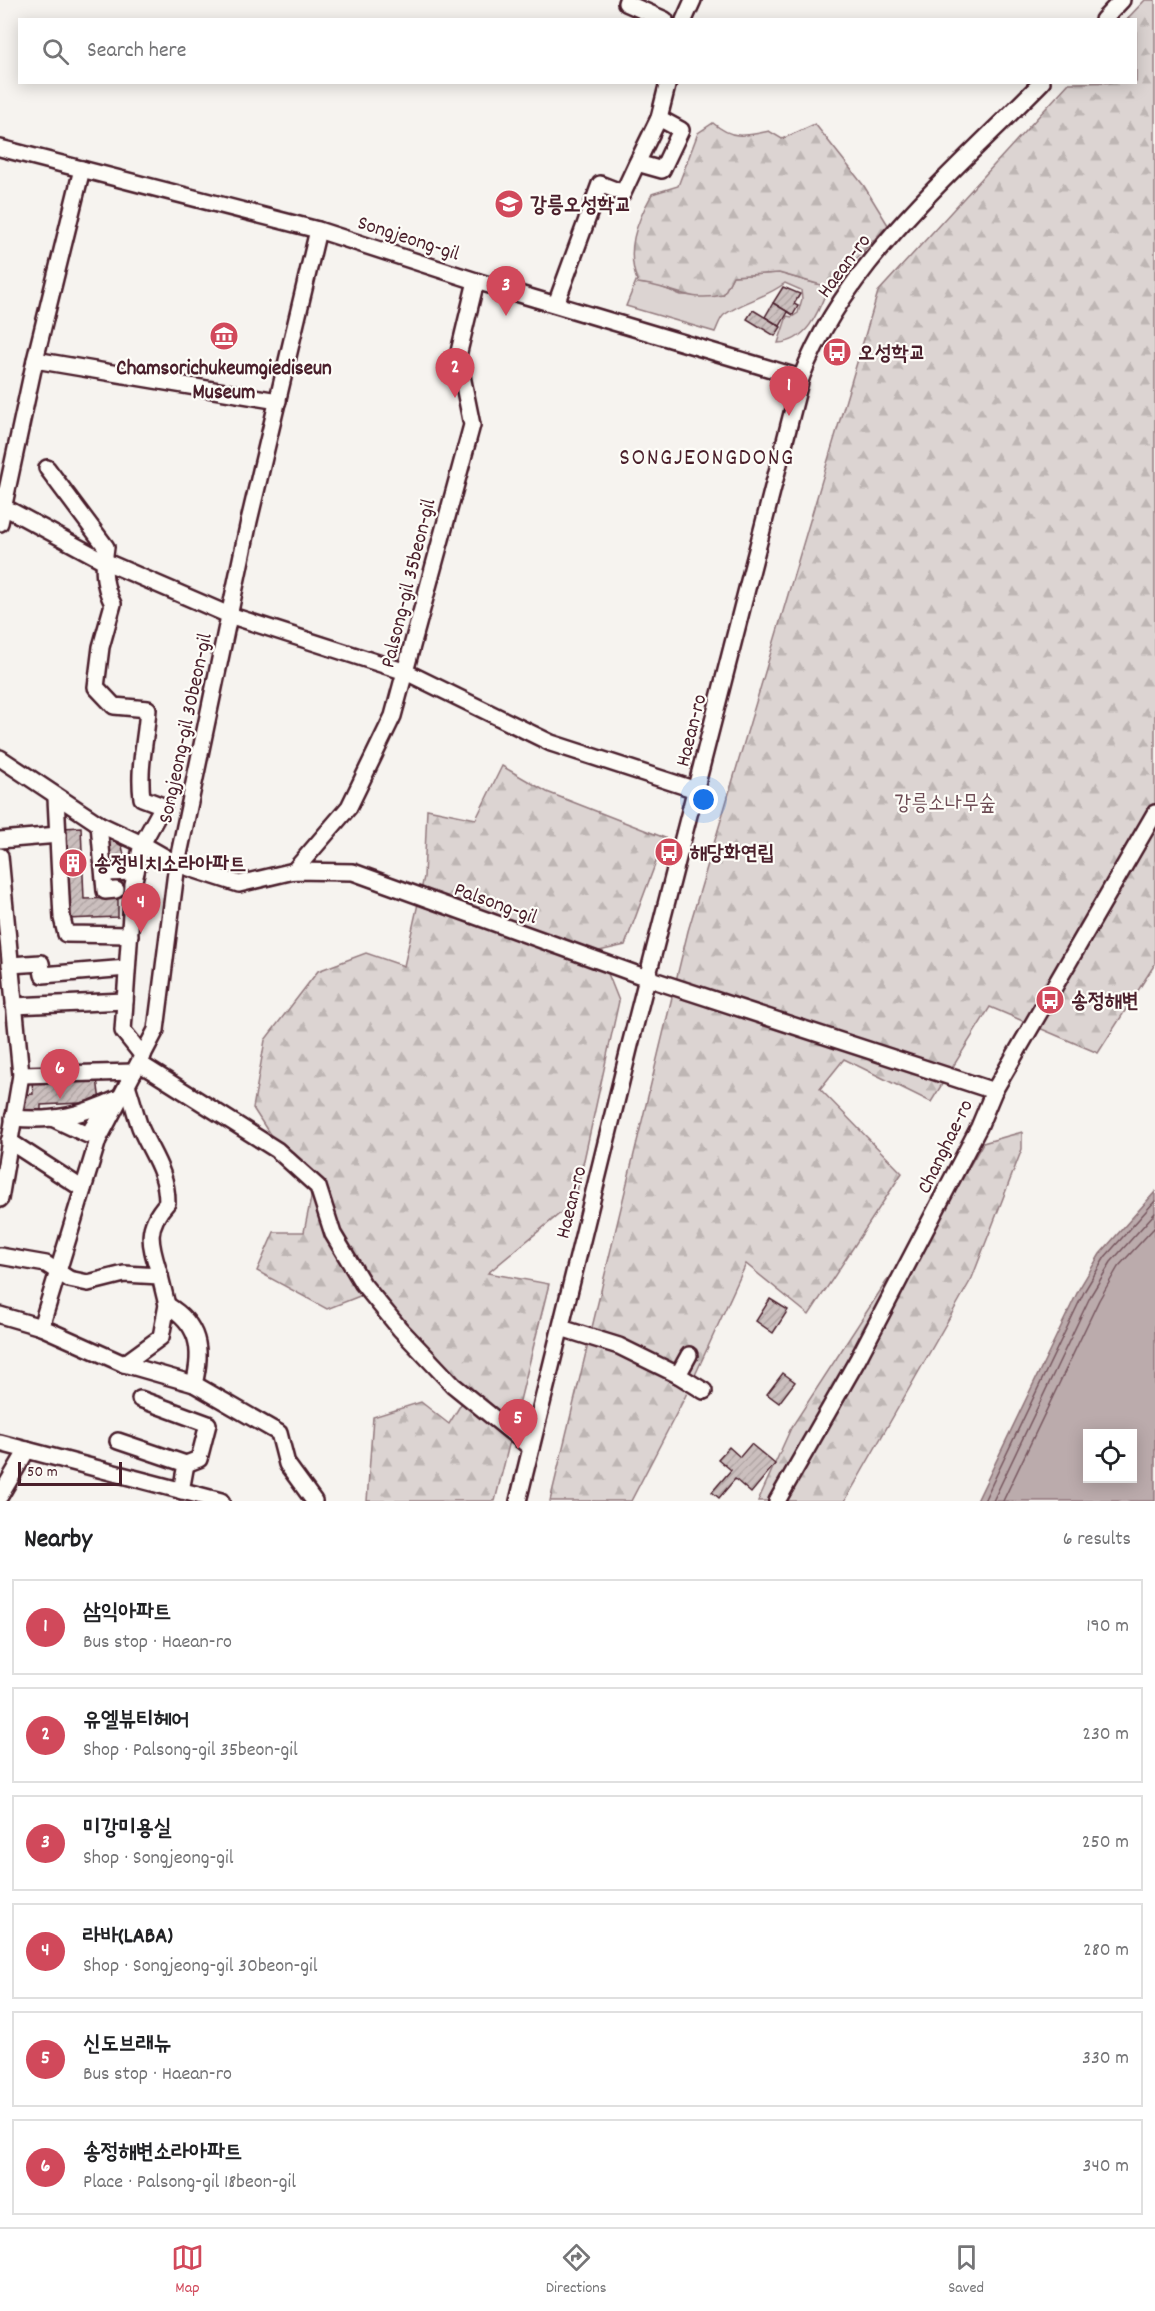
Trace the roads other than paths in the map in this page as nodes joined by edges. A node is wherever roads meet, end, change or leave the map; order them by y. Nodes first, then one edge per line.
1 (627, 0) edge
2 (693, 0) edge
3 (1122, 0) edge
4 (660, 18) edge
5 (685, 18) edge
6 (1105, 18) edge
7 (668, 84) edge
8 (1040, 84) edge
9 (659, 118) junction
10 (0, 148) edge
11 (637, 163) junction
12 (82, 169) junction
13 (318, 230) junction
14 (476, 281) junction
15 (556, 304) junction
16 (35, 360) junction
17 (801, 378) junction
18 (278, 401) junction
19 (47, 468) dead end
20 (4, 507) junction
21 (0, 523) edge
22 (104, 561) junction
23 (229, 615) junction
24 (406, 672) junction
25 (0, 758) edge
26 (696, 790) junction
27 (56, 798) junction
28 (1155, 813) edge
29 (99, 824) junction
30 (58, 835) junction
31 (0, 840) edge
32 (142, 844) junction
33 (0, 856) edge
34 (177, 864) junction
35 (294, 871) junction
36 (136, 872) junction
37 (104, 873) junction
38 (116, 890) dead end
39 (130, 935) junction
40 (10, 965) junction
41 (127, 968) junction
42 (647, 978) junction
43 (125, 1001) junction
44 (14, 1006) junction
45 (21, 1075) junction
46 (129, 1079) junction
47 (994, 1091) junction
48 (13, 1118) junction
49 (53, 1119) junction
50 (9, 1142) junction
51 (83, 1189) junction
52 (0, 1200) edge
53 (0, 1256) edge
54 (58, 1271) junction
55 (160, 1276) junction
56 (167, 1305) junction
57 (0, 1315) edge
58 (41, 1328) junction
59 (561, 1328) junction
60 (689, 1355) dead end
61 (124, 1364) junction
62 (678, 1375) junction
63 (194, 1384) junction
64 (704, 1391) dead end
65 (140, 1399) dead end
66 (118, 1441) dead end
67 (0, 1443) edge
68 (531, 1448) junction
69 (27, 1450) junction
70 (186, 1464) junction
71 (182, 1491) junction
72 (0, 1496) edge
73 (221, 1501) edge
74 (314, 1501) edge
75 (518, 1501) edge
76 (777, 1501) edge

1 - 4 street
2 - 5 street
3 - 6 street
7 - 9 street
8 - 17 street, Haean-ro
9 - 11 street
9 - 11 street
10 - 12 street, Songjeong-gil
11 - 15 street
12 - 13 street, Songjeong-gil
12 - 16 street
13 - 14 street, Songjeong-gil
13 - 18 street, Songjeong-gil 30beon-gil
14 - 15 street, Songjeong-gil
14 - 24 street, Palsong-gil 35beon-gil
15 - 17 street, Songjeong-gil
16 - 18 street
16 - 20 street
17 - 26 street, Haean-ro
18 - 23 street, Songjeong-gil 30beon-gil
19 - 22 street
20 - 21 street
20 - 22 street
22 - 23 street
22 - 32 street
23 - 24 street
23 - 34 street, Songjeong-gil 30beon-gil
24 - 26 street
24 - 35 street, Palsong-gil 35beon-gil
25 - 27 street, Palsong-gil
26 - 42 street, Haean-ro
27 - 29 street, Palsong-gil
27 - 30 street
28 - 47 street, Changhae-ro
29 - 32 street, Palsong-gil
29 - 37 street
30 - 31 street
30 - 39 street
32 - 34 street, Palsong-gil
32 - 36 street
33 - 40 street
34 - 35 street, Palsong-gil
34 - 46 street, Songjeong-gil 30beon-gil
35 - 42 street, Palsong-gil
36 - 37 street
36 - 39 street
37 - 38 street
39 - 41 street
40 - 41 street
40 - 44 street
41 - 43 street
42 - 47 street, Palsong-gil
42 - 59 street, Haean-ro
43 - 44 street
43 - 46 street
44 - 45 street
45 - 46 street
45 - 48 street
46 - 49 street
46 - 49 street
46 - 51 street, Songjeong-gil 30beon-gil
46 - 55 street
46 - 68 street
47 - 76 street, Changhae-ro
48 - 49 street
48 - 50 street
50 - 51 street
50 - 52 street
51 - 54 street, Songjeong-gil 30beon-gil
53 - 54 street
54 - 55 street
54 - 58 street, Songjeong-gil 30beon-gil
55 - 56 street
56 - 61 street
56 - 63 street
57 - 58 street
58 - 61 street
59 - 62 street
59 - 68 street, Haean-ro
60 - 62 street
61 - 63 street
62 - 64 street
63 - 74 street
65 - 70 street
66 - 70 street
67 - 69 street
68 - 75 street, Haean-ro
69 - 71 street
69 - 72 street
70 - 71 street
71 - 73 street

